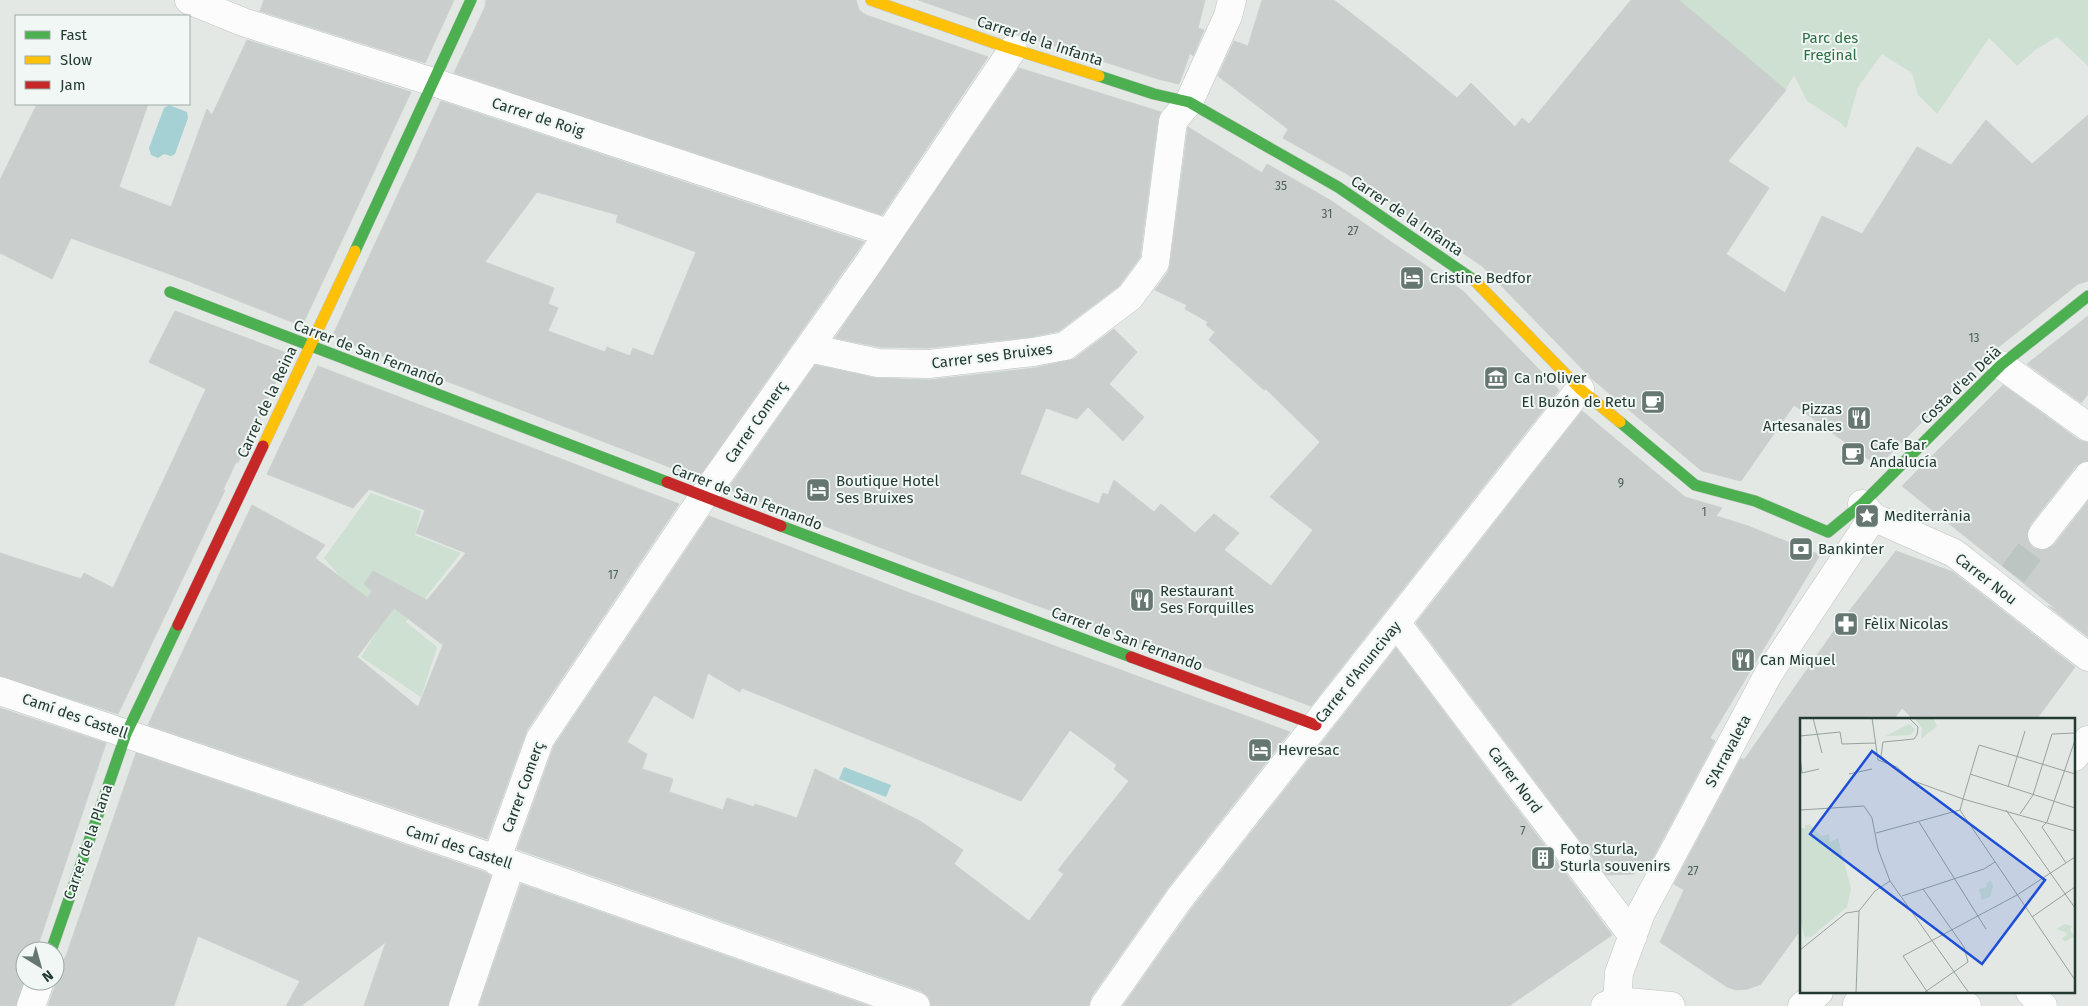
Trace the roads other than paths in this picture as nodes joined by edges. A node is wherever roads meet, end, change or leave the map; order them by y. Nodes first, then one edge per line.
1 (189, 0) edge
2 (471, 0) edge
3 (870, 0) edge
4 (1232, 0) edge
5 (1013, 49) junction
6 (433, 82) junction
7 (1189, 102) junction
8 (888, 233) junction
9 (170, 292) dead end
10 (2088, 296) edge
11 (310, 347) junction
12 (809, 348) junction
13 (2001, 365) junction
14 (1580, 389) junction
15 (2088, 428) edge
16 (2088, 476) edge
17 (703, 496) junction
18 (1868, 511) junction
19 (2042, 536) tunnel mouth
20 (1396, 624) junction
21 (2088, 657) edge
22 (0, 691) edge
23 (1316, 725) junction
24 (126, 734) junction
25 (2088, 740) edge
26 (2076, 755) edge
27 (504, 862) junction
28 (1633, 936) junction
29 (54, 941) edge
30 (36, 991) edge
31 (1817, 994) edge
32 (1880, 994) edge
33 (2032, 994) edge
34 (2050, 994) edge
35 (1614, 1004) edge
36 (1853, 1005) edge
37 (31, 1006) edge
38 (463, 1006) edge
39 (916, 1006) edge
40 (1104, 1006) edge
41 (1671, 1006) edge
42 (1802, 1006) edge
43 (1967, 1006) edge
44 (2043, 1006) edge
45 (2056, 1006) edge

1 - 6 street, Carrer de Roig
2 - 6 street, Carrer de la Reina
3 - 5 street, Carrer de la Infanta
4 - 7 street, Carrer ses Bruixes
5 - 7 street, Carrer de la Infanta
5 - 8 street, Carrer Comerç
6 - 8 street, Carrer de Roig
6 - 11 street, Carrer de la Reina
7 - 12 street, Carrer ses Bruixes
7 - 14 street, Carrer de la Infanta
8 - 12 street, Carrer Comerç
9 - 11 street, Carrer de San Fernando
10 - 13 street, Costa d'en Deià
11 - 17 street, Carrer de San Fernando
11 - 24 street, Carrer de la Reina
12 - 17 street, Carrer Comerç
13 - 15 street
13 - 18 street, Costa d'en Deià
14 - 18 street, Carrer de la Infanta
14 - 20 street, Carrer d'Anuncivay
16 - 19 street
17 - 23 street, Carrer de San Fernando
17 - 27 street, Carrer Comerç
18 - 21 street, Carrer Nou
18 - 28 street, S'Arravaleta
20 - 23 street, Carrer d'Anuncivay
20 - 28 street, Carrer Nord
22 - 24 street, Camí des Castell
23 - 40 street, Carrer d'Anuncivay
24 - 27 street, Camí des Castell
24 - 29 street, Carrer de la Plana
25 - 26 street
27 - 38 street, Carrer Comerç
27 - 39 street, Camí des Castell
28 - 35 street, S'Arravaleta
30 - 37 street
31 - 42 street
32 - 36 street
33 - 44 street
34 - 45 street
35 - 41 street
36 - 43 street

